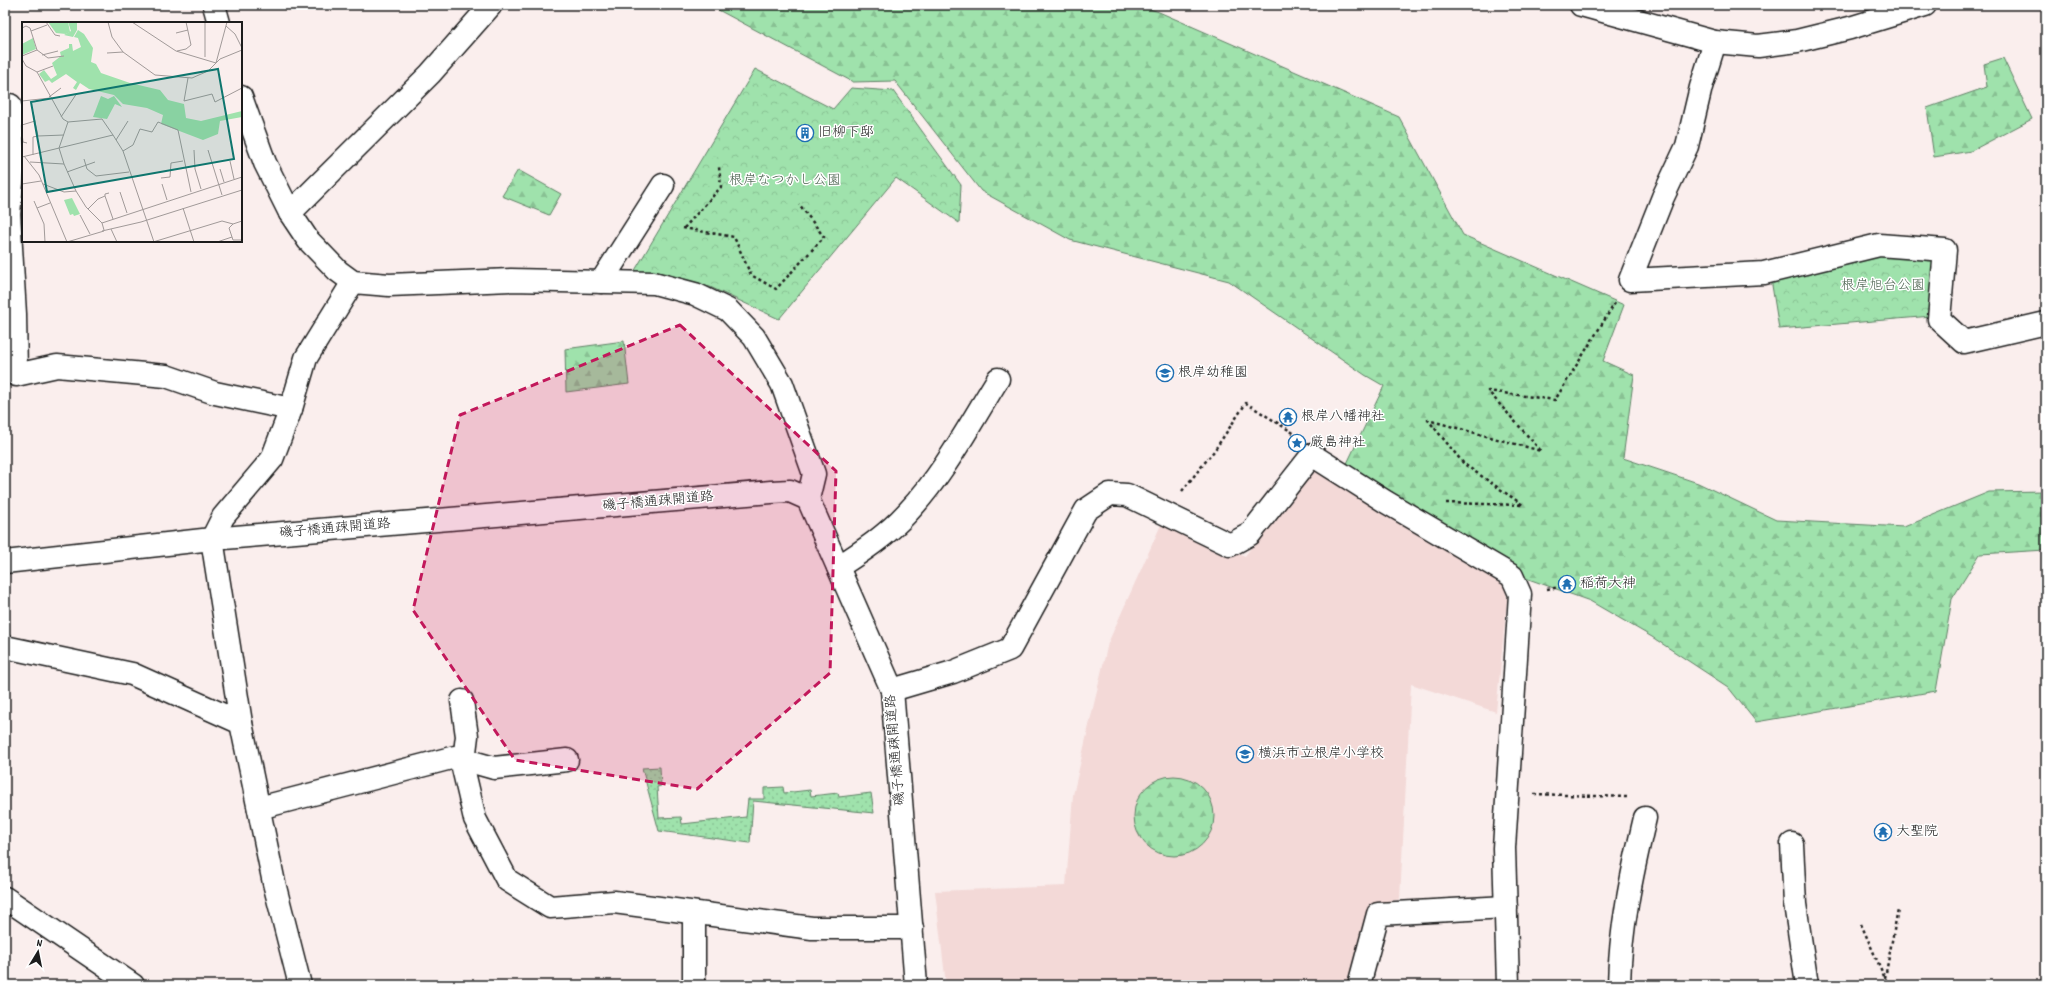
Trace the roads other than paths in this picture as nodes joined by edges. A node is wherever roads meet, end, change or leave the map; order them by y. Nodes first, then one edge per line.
1 (214, 5) edge
2 (491, 5) edge
3 (1581, 5) edge
4 (1925, 5) edge
5 (219, 22) edge
6 (1715, 42) junction
7 (242, 100) edge
8 (10, 105) dead end
9 (663, 185) dead end
10 (290, 213) junction
11 (7, 214) edge
12 (353, 282) junction
13 (601, 282) junction
14 (2046, 323) edge
15 (10, 375) edge
16 (998, 379) dead end
17 (291, 409) junction
18 (808, 499) junction
19 (212, 539) junction
20 (5, 562) edge
21 (838, 567) junction
22 (5, 647) edge
23 (892, 690) junction
24 (462, 701) dead end
25 (241, 723) junction
26 (464, 759) junction
27 (567, 760) dead end
28 (259, 808) junction
29 (1645, 818) road end
30 (1792, 844) dead end
31 (5, 898) edge
32 (1506, 907) junction
33 (694, 913) junction
34 (912, 928) junction
35 (133, 985) edge
36 (300, 985) edge
37 (694, 985) edge
38 (916, 985) edge
39 (1359, 985) edge
40 (1508, 985) edge
41 (1619, 985) edge
42 (1807, 985) edge

1 - 5 street
2 - 10 street
3 - 6 street
4 - 6 street
6 - 14 street
7 - 10 street
8 - 11 street
9 - 13 street
10 - 12 street
11 - 15 street
12 - 13 street
12 - 17 street
13 - 18 street
15 - 17 street
16 - 21 street
17 - 19 street
18 - 19 street, 磯子橋通疎開道路
18 - 21 street, 磯子橋通疎開道路
19 - 20 street, 磯子橋通疎開道路
19 - 25 street
21 - 23 street, 磯子橋通疎開道路
22 - 25 street
23 - 32 street
23 - 34 street, 磯子橋通疎開道路
24 - 26 street
25 - 28 street
26 - 27 street
26 - 28 street
26 - 33 street
28 - 36 street
29 - 41 street
30 - 42 street
31 - 35 street
32 - 39 street
32 - 40 street
33 - 34 street
33 - 37 street
34 - 38 street, 磯子橋通疎開道路

